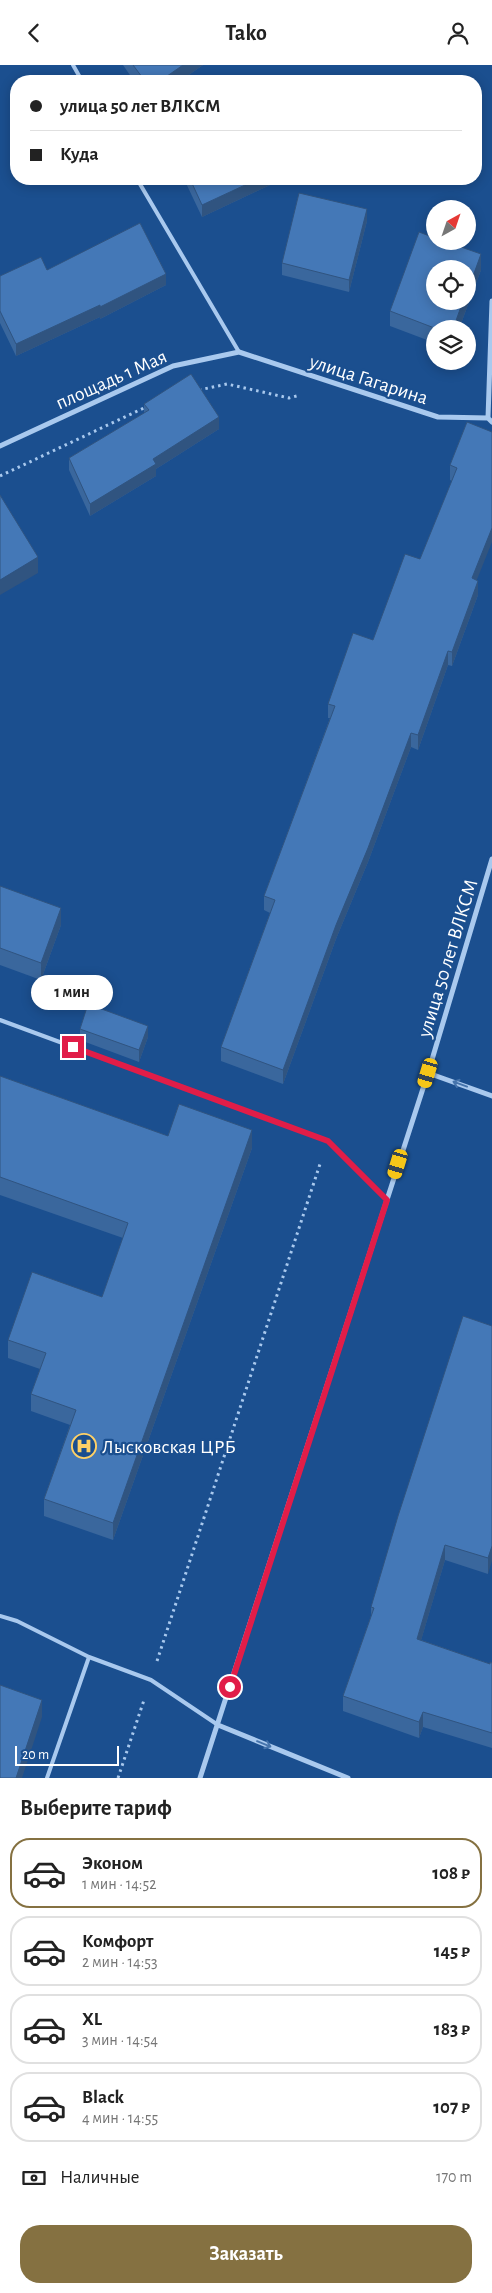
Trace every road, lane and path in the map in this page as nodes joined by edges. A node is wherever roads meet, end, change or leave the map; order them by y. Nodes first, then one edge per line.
1 (141, 185) edge
2 (492, 301) edge
3 (239, 352) junction
4 (339, 385) junction
5 (193, 391) edge
6 (150, 405) edge
7 (490, 420) edge
8 (0, 446) edge
9 (0, 476) edge
10 (492, 859) edge
11 (0, 1020) edge
12 (428, 1073) junction
13 (492, 1096) edge
14 (328, 1141) junction
15 (387, 1200) junction
16 (0, 1616) edge
17 (90, 1657) junction
18 (151, 1680) junction
19 (218, 1725) junction
20 (47, 1778) edge
21 (118, 1778) edge
22 (200, 1778) edge
23 (348, 1778) edge

1 - 3 lane
2 - 7 street
3 - 4 street, улица Гагарина
3 - 8 street, площадь 1 Мая
4 - 5 path
4 - 7 street, улица Гагарина
6 - 9 path
10 - 12 street, улица 50 лет ВЛКСМ
11 - 14 lane
13 -> 12 street
12 - 15 street, улица 50 лет ВЛКСМ
14 - 15 lane
14 - 18 path
15 - 19 street, улица 50 лет ВЛКСМ
16 - 17 lane
17 - 18 lane
17 - 20 lane
18 - 19 lane
18 - 21 path
19 - 22 street, улица 50 лет ВЛКСМ
19 -> 23 street

